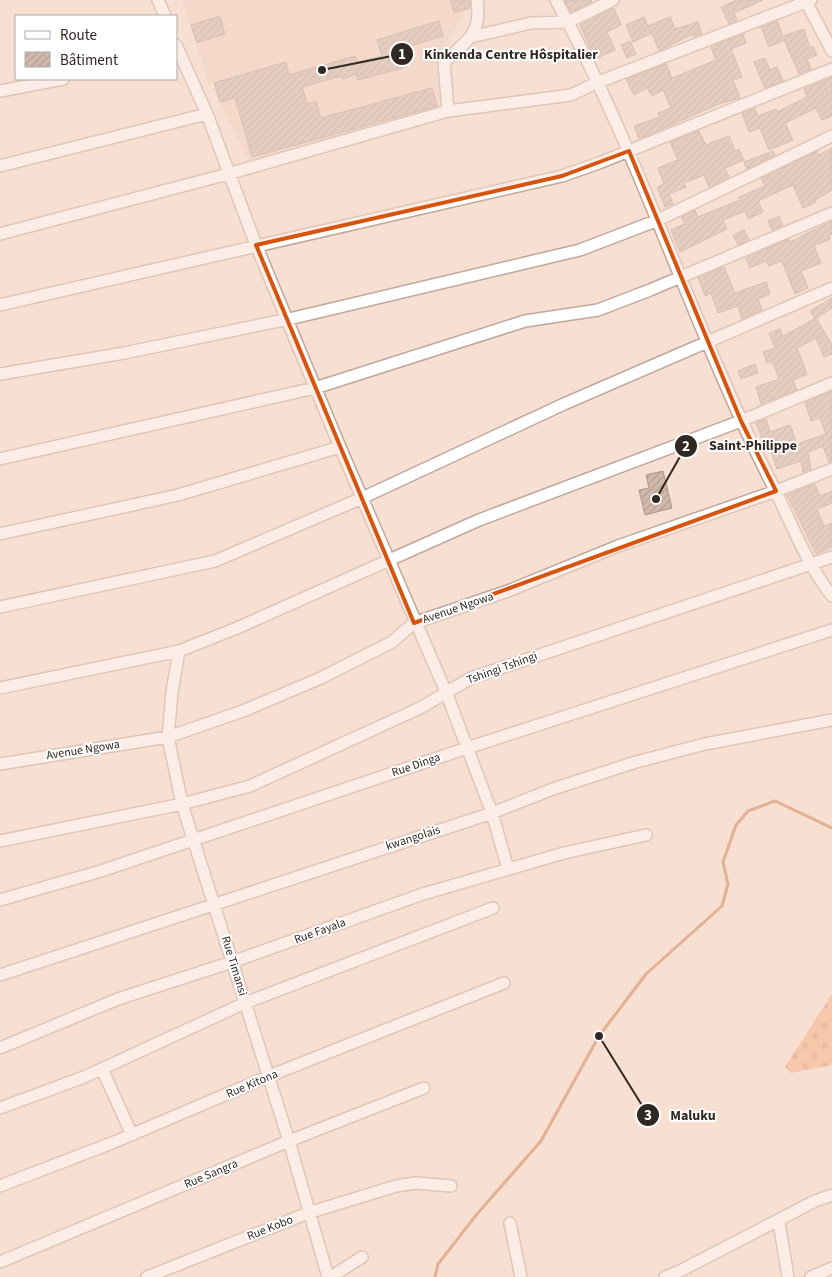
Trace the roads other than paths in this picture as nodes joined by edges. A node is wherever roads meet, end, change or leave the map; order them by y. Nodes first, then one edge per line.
1 (158, 0) edge
2 (477, 0) edge
3 (556, 0) edge
4 (613, 0) edge
5 (808, 1) edge
6 (165, 15) edge
7 (568, 22) junction
8 (471, 37) junction
9 (178, 51) edge
10 (832, 51) edge
11 (832, 69) edge
12 (58, 80) edge
13 (596, 83) junction
14 (0, 91) edge
15 (448, 111) junction
16 (207, 114) junction
17 (832, 136) edge
18 (630, 151) junction
19 (0, 166) edge
20 (228, 174) junction
21 (832, 213) edge
22 (658, 220) junction
23 (0, 234) edge
24 (256, 245) junction
25 (680, 276) junction
26 (832, 288) edge
27 (0, 305) edge
28 (288, 319) junction
29 (708, 343) junction
30 (0, 374) edge
31 (832, 383) edge
32 (315, 388) junction
33 (741, 421) junction
34 (340, 447) junction
35 (0, 460) edge
36 (832, 469) edge
37 (776, 491) junction
38 (362, 498) junction
39 (0, 534) edge
40 (832, 557) edge
41 (389, 561) junction
42 (811, 566) junction
43 (832, 596) edge
44 (0, 607) edge
45 (414, 623) junction
46 (832, 630) edge
47 (179, 651) junction
48 (0, 688) edge
49 (446, 692) junction
50 (832, 720) edge
51 (168, 737) junction
52 (466, 748) junction
53 (0, 764) edge
54 (182, 804) junction
55 (492, 813) junction
56 (646, 836) dead end
57 (194, 839) junction
58 (0, 841) edge
59 (508, 869) junction
60 (0, 900) edge
61 (215, 903) junction
62 (493, 908) dead end
63 (232, 962) junction
64 (0, 975) edge
65 (504, 982) dead end
66 (245, 1003) junction
67 (0, 1048) edge
68 (102, 1069) junction
69 (268, 1076) junction
70 (424, 1088) dead end
71 (0, 1108) edge
72 (132, 1135) junction
73 (289, 1141) junction
74 (0, 1186) edge
75 (451, 1186) dead end
76 (832, 1195) edge
77 (308, 1213) junction
78 (779, 1222) junction
79 (510, 1223) dead end
80 (362, 1257) dead end
81 (0, 1262) edge
82 (832, 1268) edge
83 (147, 1277) edge
84 (330, 1277) edge
85 (521, 1277) edge
86 (665, 1277) edge
87 (788, 1277) edge
88 (811, 1277) edge

1 - 6 street
2 - 8 street
3 - 7 street
4 - 7 street
5 - 10 street
5 - 13 street
7 - 8 street
7 - 13 street
8 - 15 street
9 - 16 street
11 - 18 street
12 - 14 street
13 - 15 street
13 - 18 street
15 - 20 street
16 - 19 street
16 - 20 street
17 - 22 street
18 - 22 street
18 - 24 street
20 - 23 street
20 - 24 street
21 - 25 street
22 - 25 street
22 - 28 street
24 - 27 street
24 - 28 street
25 - 29 street
25 - 32 street
26 - 29 street
28 - 30 street
28 - 32 street
29 - 33 street
29 - 38 street
31 - 33 street
32 - 34 street
32 - 35 street
33 - 37 street
33 - 41 street
34 - 38 street
34 - 39 street
36 - 37 street, Avenue Ngowa
37 - 42 street
37 - 45 street, Avenue Ngowa
38 - 41 street
38 - 44 street
40 - 42 street, Tshingi Tshingi
41 - 45 street
41 - 47 street
42 - 43 street
42 - 49 street, Tshingi Tshingi
45 - 49 street
45 - 51 street, Avenue Ngowa
46 - 52 street, Rue Dinga
47 - 48 street
47 - 51 street, Rue Timansi
49 - 52 street
49 - 54 street, Tshingi Tshingi
50 - 55 street, kwangolais
51 - 53 street, Avenue Ngowa
51 - 54 street, Rue Timansi
52 - 55 street
52 - 57 street, Rue Dinga
54 - 57 street, Rue Timansi
54 - 58 street, Tshingi Tshingi
55 - 59 street
55 - 61 street, kwangolais
56 - 59 street, Rue Fayala
57 - 60 street, Rue Dinga
57 - 61 street, Rue Timansi
59 - 63 street, Rue Fayala
61 - 63 street, Rue Timansi
61 - 64 street, kwangolais
62 - 66 street
63 - 66 street, Rue Timansi
63 - 67 street, Rue Fayala
65 - 69 street, Rue Kitona
66 - 68 street
66 - 69 street, Rue Timansi
68 - 71 street
68 - 72 street
69 - 72 street, Rue Kitona
69 - 73 street, Rue Timansi
70 - 73 street, Rue Sangra
72 - 74 street, Rue Kitona
73 - 77 street, Rue Timansi
73 - 81 street, Rue Sangra
75 - 77 street, Rue Kobo
76 - 78 street
77 - 83 street, Rue Kobo
77 - 84 street, Rue Timansi
78 - 86 street
78 - 87 street
79 - 85 street
80 - 84 street
82 - 88 street

